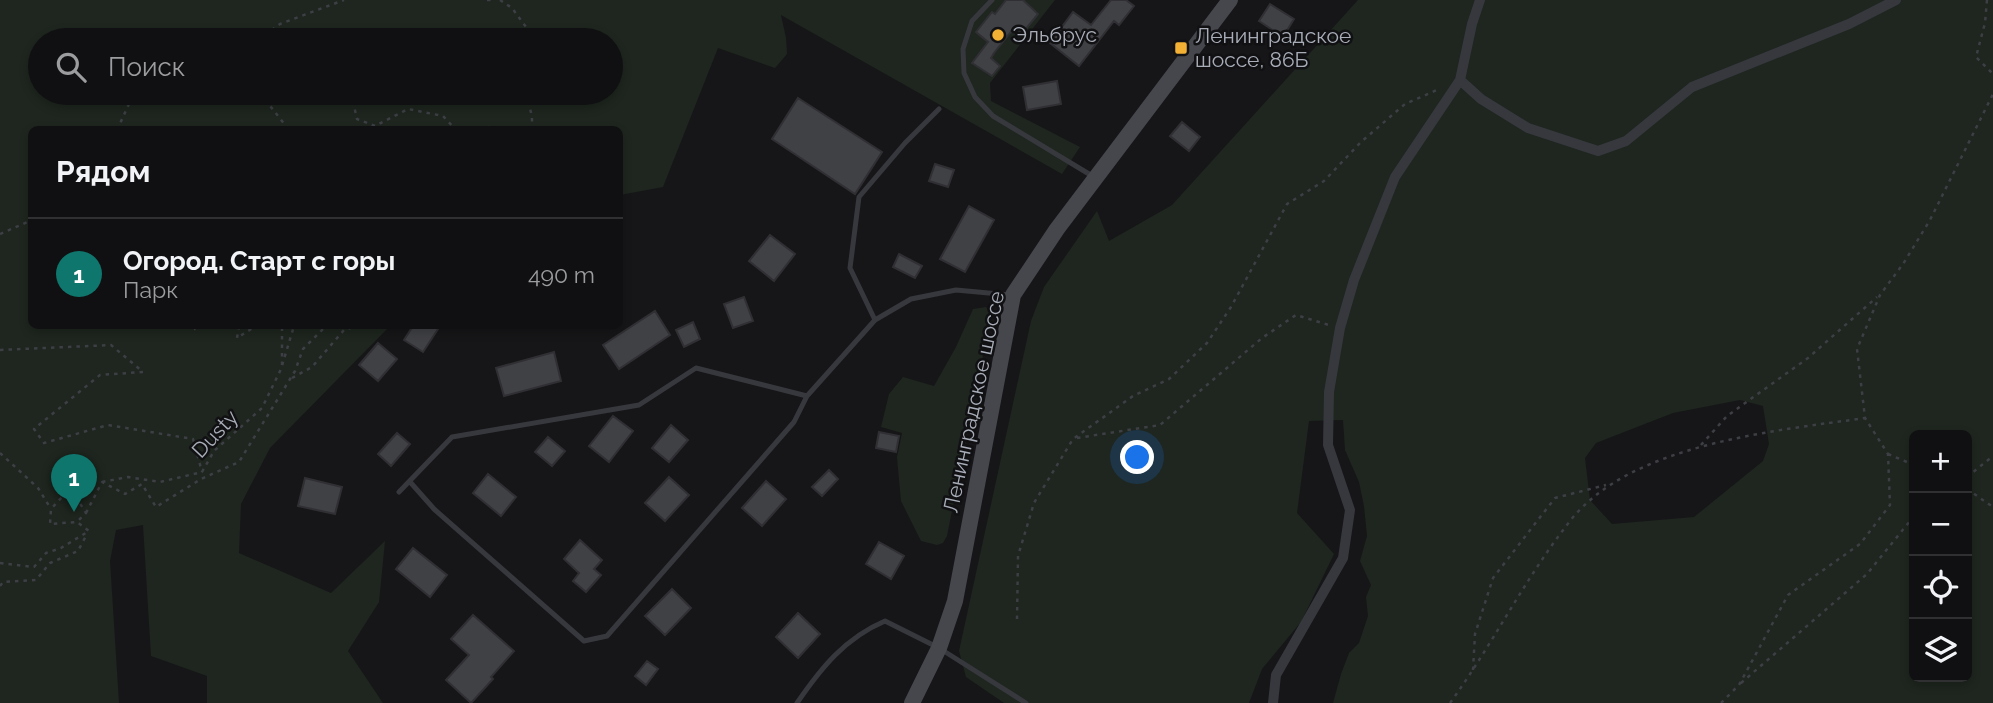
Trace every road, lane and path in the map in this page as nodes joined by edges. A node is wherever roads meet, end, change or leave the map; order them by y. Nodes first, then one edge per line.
1 (344, 0) edge
2 (500, 0) edge
3 (992, 0) edge
4 (1230, 0) edge
5 (1480, 0) edge
6 (1896, 0) edge
7 (1987, 0) edge
8 (276, 28) edge
9 (526, 28) edge
10 (1993, 74) edge
11 (1461, 80) junction
12 (1438, 90) dead end
13 (1993, 94) edge
14 (129, 105) edge
15 (269, 105) edge
16 (354, 105) edge
17 (530, 105) edge
18 (939, 109) dead end
19 (119, 126) edge
20 (286, 126) edge
21 (375, 126) edge
22 (375, 126) edge
23 (452, 126) edge
24 (531, 126) edge
25 (1097, 178) junction
26 (28, 222) edge
27 (0, 234) edge
28 (1013, 295) junction
29 (1880, 295) junction
30 (875, 320) junction
31 (1340, 328) junction
32 (238, 329) edge
33 (251, 329) edge
34 (282, 329) edge
35 (293, 329) edge
36 (323, 329) edge
37 (347, 329) edge
38 (0, 350) edge
39 (281, 369) junction
40 (289, 380) junction
41 (807, 396) junction
42 (1865, 418) junction
43 (1073, 439) junction
44 (1700, 447) junction
45 (0, 453) edge
46 (1888, 454) junction
47 (1993, 456) edge
48 (1909, 463) edge
49 (202, 472) junction
50 (1972, 473) edge
51 (102, 482) junction
52 (411, 482) junction
53 (1609, 484) junction
54 (399, 492) dead end
55 (1972, 493) edge
56 (1993, 508) edge
57 (51, 509) junction
58 (86, 513) junction
59 (77, 522) junction
60 (1909, 522) edge
61 (89, 531) junction
62 (0, 563) edge
63 (0, 586) edge
64 (1017, 619) dead end
65 (939, 648) junction
66 (1472, 673) junction
67 (1739, 685) junction
68 (797, 703) edge
69 (912, 703) edge
70 (1026, 703) edge
71 (1273, 703) edge
72 (1450, 703) edge
73 (1721, 703) edge

1 - 8 path
2 - 9 path
3 - 25 lane
4 - 25 main road, Ленинградское шоссе
5 - 11 street
6 - 11 street
7 - 10 path
11 - 31 street
12 - 43 path
13 - 29 path
14 - 19 path
15 - 20 path
16 - 22 path
17 - 24 path
18 - 30 lane
21 - 23 path
25 - 28 main road, Ленинградское шоссе
26 - 27 path
28 - 30 lane
28 - 65 main road, Ленинградское шоссе
29 - 42 path
29 - 44 path
30 - 41 lane
31 - 43 path
31 - 71 street
32 - 33 path
34 - 39 path
35 - 39 path, Dusty
36 - 40 path
37 - 40 path
38 - 49 path
39 - 49 path, Dusty
40 - 51 path
41 - 52 lane
41 - 52 lane
42 - 44 path
42 - 46 path
43 - 64 path
44 - 53 path
45 - 57 path
46 - 48 path
46 - 67 path
47 - 50 path
49 - 51 path, Dusty
51 - 58 path
52 - 54 lane
53 - 66 path
53 - 66 path
55 - 56 path
57 - 58 path
57 - 59 path
58 - 59 path
59 - 61 path
60 - 67 path
61 - 62 path
61 - 63 path
65 - 68 lane
65 - 69 main road, Ленинградское шоссе
65 - 70 lane
66 - 72 path
67 - 73 path

